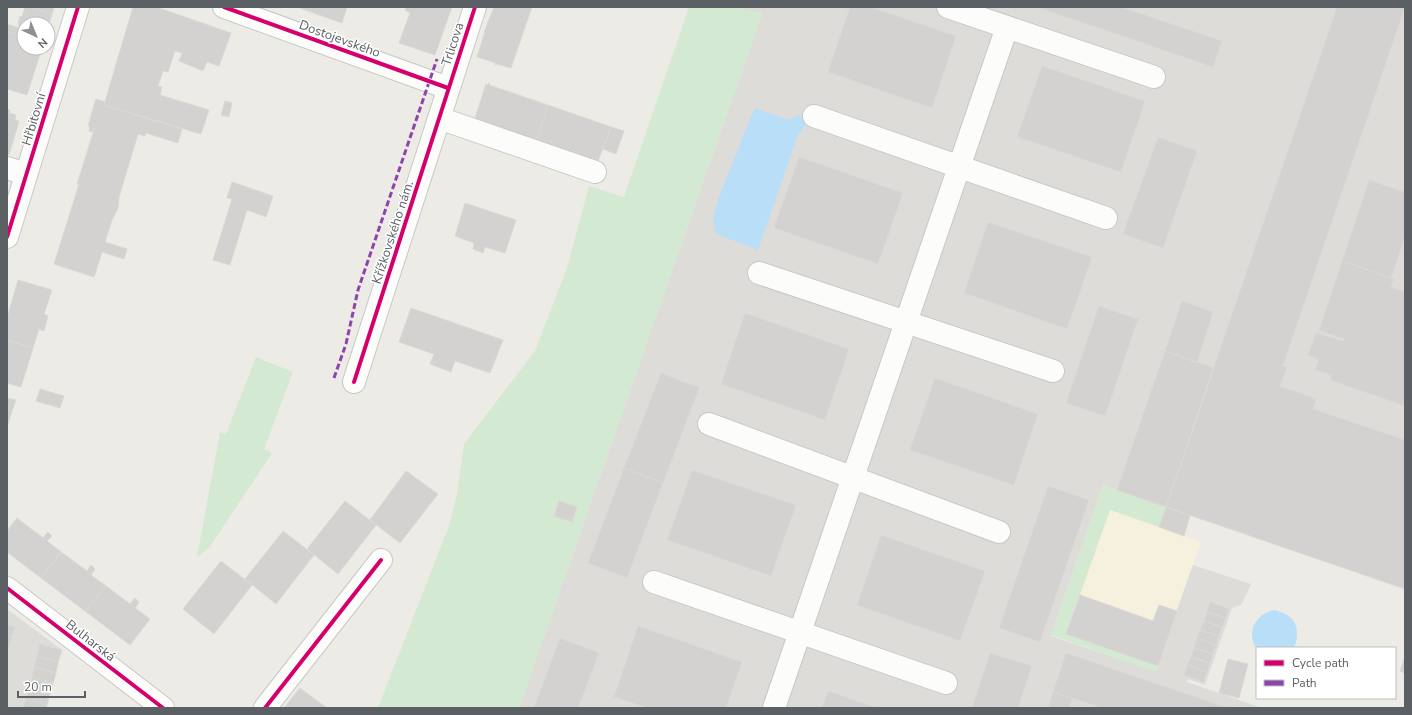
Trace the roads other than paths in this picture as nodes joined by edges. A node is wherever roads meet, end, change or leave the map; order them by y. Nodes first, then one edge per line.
1 (78, 7) edge
2 (224, 7) edge
3 (475, 7) edge
4 (948, 7) edge
5 (1007, 27) junction
6 (1154, 77) dead end
7 (448, 88) junction
8 (814, 116) dead end
9 (439, 118) junction
10 (959, 166) junction
11 (17, 171) edge
12 (594, 172) dead end
13 (1106, 218) dead end
14 (7, 238) edge
15 (759, 273) dead end
16 (906, 322) junction
17 (1053, 371) dead end
18 (354, 382) dead end
19 (709, 424) dead end
20 (853, 477) junction
21 (999, 532) dead end
22 (381, 560) dead end
23 (654, 582) dead end
24 (7, 588) edge
25 (800, 632) junction
26 (946, 683) dead end
27 (163, 708) edge
28 (265, 708) edge
29 (774, 708) edge

1 - 11 street, Hřbitovní
2 - 7 street, Dostojevského
3 - 7 street, Trlicova
4 - 5 street
5 - 6 street
5 - 10 street
7 - 9 street, Křížkovského nám.
8 - 10 street
9 - 12 street
9 - 18 street, Křížkovského nám.
10 - 13 street
10 - 16 street
11 - 14 street, Hřbitovní
15 - 16 street
16 - 17 street
16 - 20 street
19 - 20 street
20 - 21 street
20 - 25 street
22 - 28 street
23 - 25 street
24 - 27 street, Bulharská
25 - 26 street
25 - 29 street

